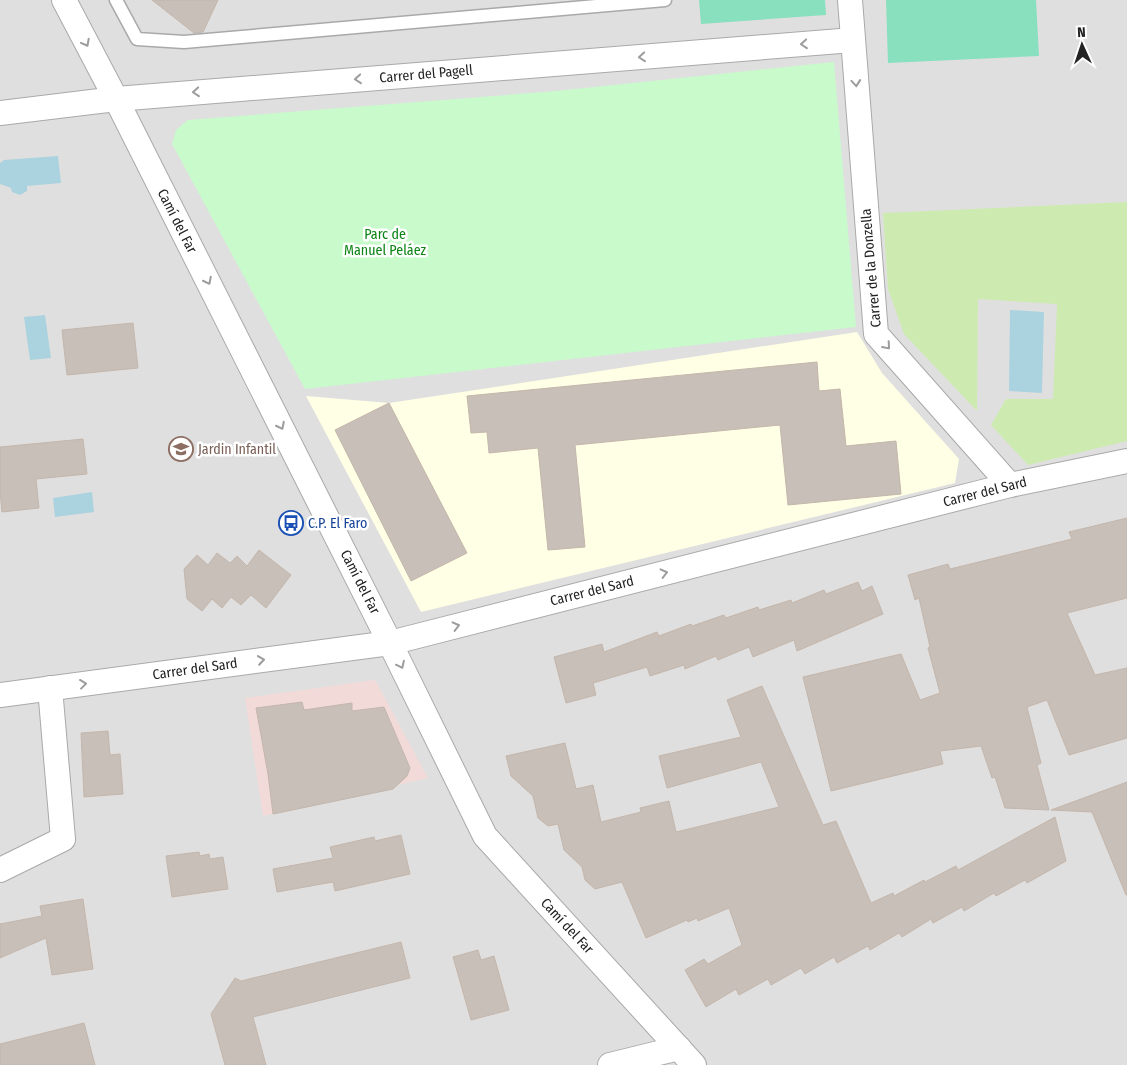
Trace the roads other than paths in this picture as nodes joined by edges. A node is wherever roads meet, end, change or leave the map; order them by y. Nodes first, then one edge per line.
1 (116, 0) edge
2 (665, 0) edge
3 (850, 0) edge
4 (69, 2) edge
5 (853, 40) junction
6 (116, 99) junction
7 (0, 113) edge
8 (1127, 462) edge
9 (1010, 486) junction
10 (390, 643) junction
11 (50, 688) junction
12 (0, 695) edge
13 (0, 870) edge
14 (687, 1056) edge
15 (610, 1065) edge

1 - 2 lane
3 - 5 street, Carrer de la Donzella
4 -> 6 street, Camí del Far
5 -> 6 street, Carrer del Pagell
5 -> 9 street, Carrer de la Donzella
6 - 7 street, Carrer del Pagell
6 -> 10 street, Camí del Far
8 - 9 street, Carrer del Sard
10 -> 9 street, Carrer del Sard
11 -> 10 street, Carrer del Sard
10 -> 14 street, Camí del Far
11 - 12 street, Carrer del Sard
11 - 13 street
14 - 15 street

